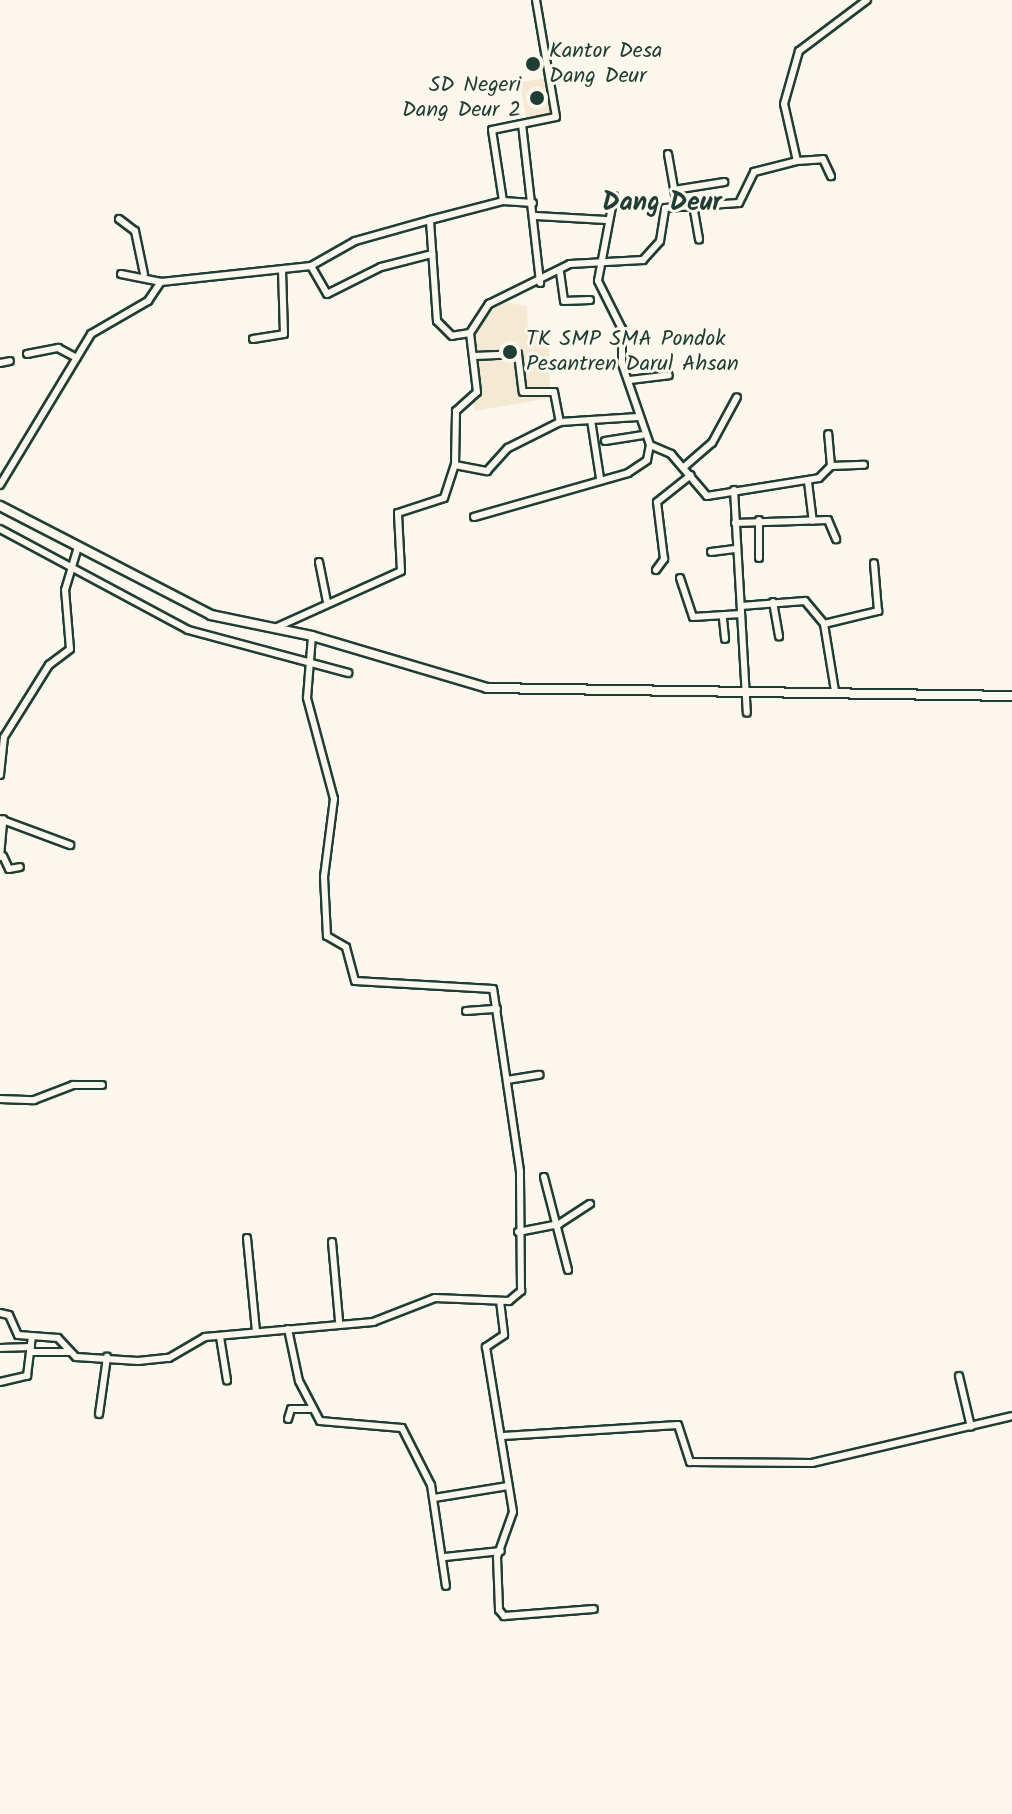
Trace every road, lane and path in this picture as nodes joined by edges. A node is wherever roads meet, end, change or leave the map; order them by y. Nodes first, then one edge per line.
1 (536, 0) edge
2 (867, 0) edge
3 (522, 124) junction
4 (668, 154) dead end
5 (797, 161) junction
6 (831, 176) dead end
7 (724, 182) dead end
8 (674, 190) junction
9 (614, 196) dead end
10 (503, 201) junction
11 (533, 203) junction
12 (677, 205) junction
13 (693, 205) junction
14 (536, 216) junction
15 (119, 219) dead end
16 (430, 220) junction
17 (606, 220) junction
18 (699, 239) dead end
19 (432, 254) junction
20 (598, 265) junction
21 (311, 266) junction
22 (282, 270) junction
23 (560, 272) junction
24 (121, 274) dead end
25 (144, 274) junction
26 (161, 282) junction
27 (540, 283) junction
28 (590, 300) dead end
29 (470, 333) junction
30 (253, 339) dead end
31 (27, 354) dead end
32 (75, 356) junction
33 (475, 356) junction
34 (10, 361) dead end
35 (0, 363) edge
36 (669, 375) dead end
37 (630, 380) junction
38 (737, 397) dead end
39 (638, 417) junction
40 (591, 420) junction
41 (560, 422) junction
42 (828, 434) dead end
43 (642, 435) junction
44 (605, 441) dead end
45 (650, 445) junction
46 (455, 465) junction
47 (864, 465) dead end
48 (831, 466) junction
49 (688, 472) junction
50 (600, 478) junction
51 (808, 482) junction
52 (0, 485) edge
53 (734, 490) junction
54 (0, 506) edge
55 (474, 517) dead end
56 (759, 520) junction
57 (813, 521) junction
58 (735, 523) junction
59 (0, 529) edge
60 (836, 539) dead end
61 (77, 549) junction
62 (737, 549) junction
63 (711, 552) dead end
64 (759, 558) dead end
65 (319, 562) dead end
66 (874, 563) dead end
67 (70, 567) junction
68 (656, 570) dead end
69 (680, 578) dead end
70 (327, 602) junction
71 (773, 602) junction
72 (741, 610) junction
73 (723, 619) junction
74 (824, 624) junction
75 (275, 628) junction
76 (779, 636) dead end
77 (311, 639) junction
78 (725, 639) dead end
79 (306, 662) junction
80 (348, 673) dead end
81 (835, 691) junction
82 (748, 694) junction
83 (1012, 696) edge
84 (747, 711) dead end
85 (0, 775) edge
86 (2, 819) edge
87 (70, 845) dead end
88 (1, 856) edge
89 (20, 867) dead end
90 (497, 1009) junction
91 (466, 1011) dead end
92 (540, 1075) dead end
93 (507, 1080) junction
94 (102, 1085) dead end
95 (0, 1099) edge
96 (544, 1177) dead end
97 (590, 1204) dead end
98 (553, 1225) junction
99 (518, 1232) junction
100 (247, 1238) dead end
101 (332, 1242) dead end
102 (568, 1270) dead end
103 (500, 1301) junction
104 (0, 1313) edge
105 (339, 1321) junction
106 (288, 1329) junction
107 (256, 1331) junction
108 (32, 1336) junction
109 (220, 1337) junction
110 (0, 1348) edge
111 (31, 1350) junction
112 (70, 1352) junction
113 (107, 1357) junction
114 (959, 1376) dead end
115 (227, 1380) dead end
116 (0, 1382) edge
117 (311, 1409) junction
118 (99, 1414) dead end
119 (1012, 1416) edge
120 (288, 1419) dead end
121 (971, 1427) junction
122 (503, 1436) junction
123 (508, 1486) junction
124 (434, 1498) junction
125 (501, 1551) junction
126 (445, 1557) junction
127 (446, 1586) dead end
128 (594, 1609) dead end

1 - 3 street
2 - 5 street
3 - 10 street
3 - 11 street
4 - 8 street
5 - 6 street
5 - 13 street
7 - 8 street
8 - 12 street
9 - 17 street
10 - 11 street
10 - 16 street
11 - 14 street
12 - 13 street
12 - 20 street
13 - 18 street
14 - 17 street
14 - 27 street
15 - 25 street
16 - 19 street
16 - 21 street
17 - 20 street
19 - 21 street
19 - 29 street
20 - 23 street
20 - 37 street
21 - 22 street
22 - 26 street
22 - 30 street
23 - 27 street
23 - 28 street
24 - 25 street
25 - 26 street
26 - 32 street
27 - 29 street
29 - 33 street
31 - 32 street
32 - 52 street
33 - 41 street
33 - 46 street
34 - 35 street
36 - 37 street
37 - 39 street
38 - 49 street
39 - 40 street
39 - 43 street
40 - 41 street
40 - 50 street
41 - 46 street
42 - 48 street
43 - 44 street
43 - 45 street
45 - 49 street
45 - 50 street
46 - 70 street
47 - 48 street
48 - 51 street
49 - 53 street
49 - 68 street
50 - 55 street
51 - 53 street
51 - 57 street
53 - 58 street
54 - 61 street
56 - 57 street
56 - 58 street
56 - 64 street
57 - 60 street
58 - 62 street
59 - 67 street
61 - 67 street
61 - 75 street
62 - 63 street
62 - 72 street
65 - 70 street
66 - 74 street
67 - 79 street
67 - 85 street
69 - 73 street
70 - 75 street
71 - 72 street
71 - 74 street
71 - 76 street
72 - 73 street
72 - 82 street
73 - 78 street
74 - 81 street
75 - 77 street
77 - 79 street
77 - 82 street
79 - 80 street
79 - 90 street
81 - 82 street
81 - 83 street
82 - 84 street
86 - 87 street
86 - 88 street
88 - 89 street
90 - 91 street
90 - 93 street
92 - 93 street
93 - 99 street
94 - 95 street
96 - 98 street
97 - 98 street
98 - 99 street
98 - 102 street
99 - 103 street
100 - 107 street
101 - 105 street
103 - 105 street
103 - 122 street
104 - 108 street
105 - 106 street
106 - 107 street
106 - 117 street
107 - 109 street
108 - 111 street
108 - 112 street
109 - 113 street
109 - 115 street
110 - 111 street
111 - 112 street
111 - 116 street
112 - 113 street
113 - 118 street
114 - 121 street
117 - 120 street
117 - 124 street
119 - 121 street
121 - 122 street
122 - 123 street
123 - 124 street
123 - 125 street
124 - 126 street
125 - 126 street
125 - 128 street
126 - 127 street

